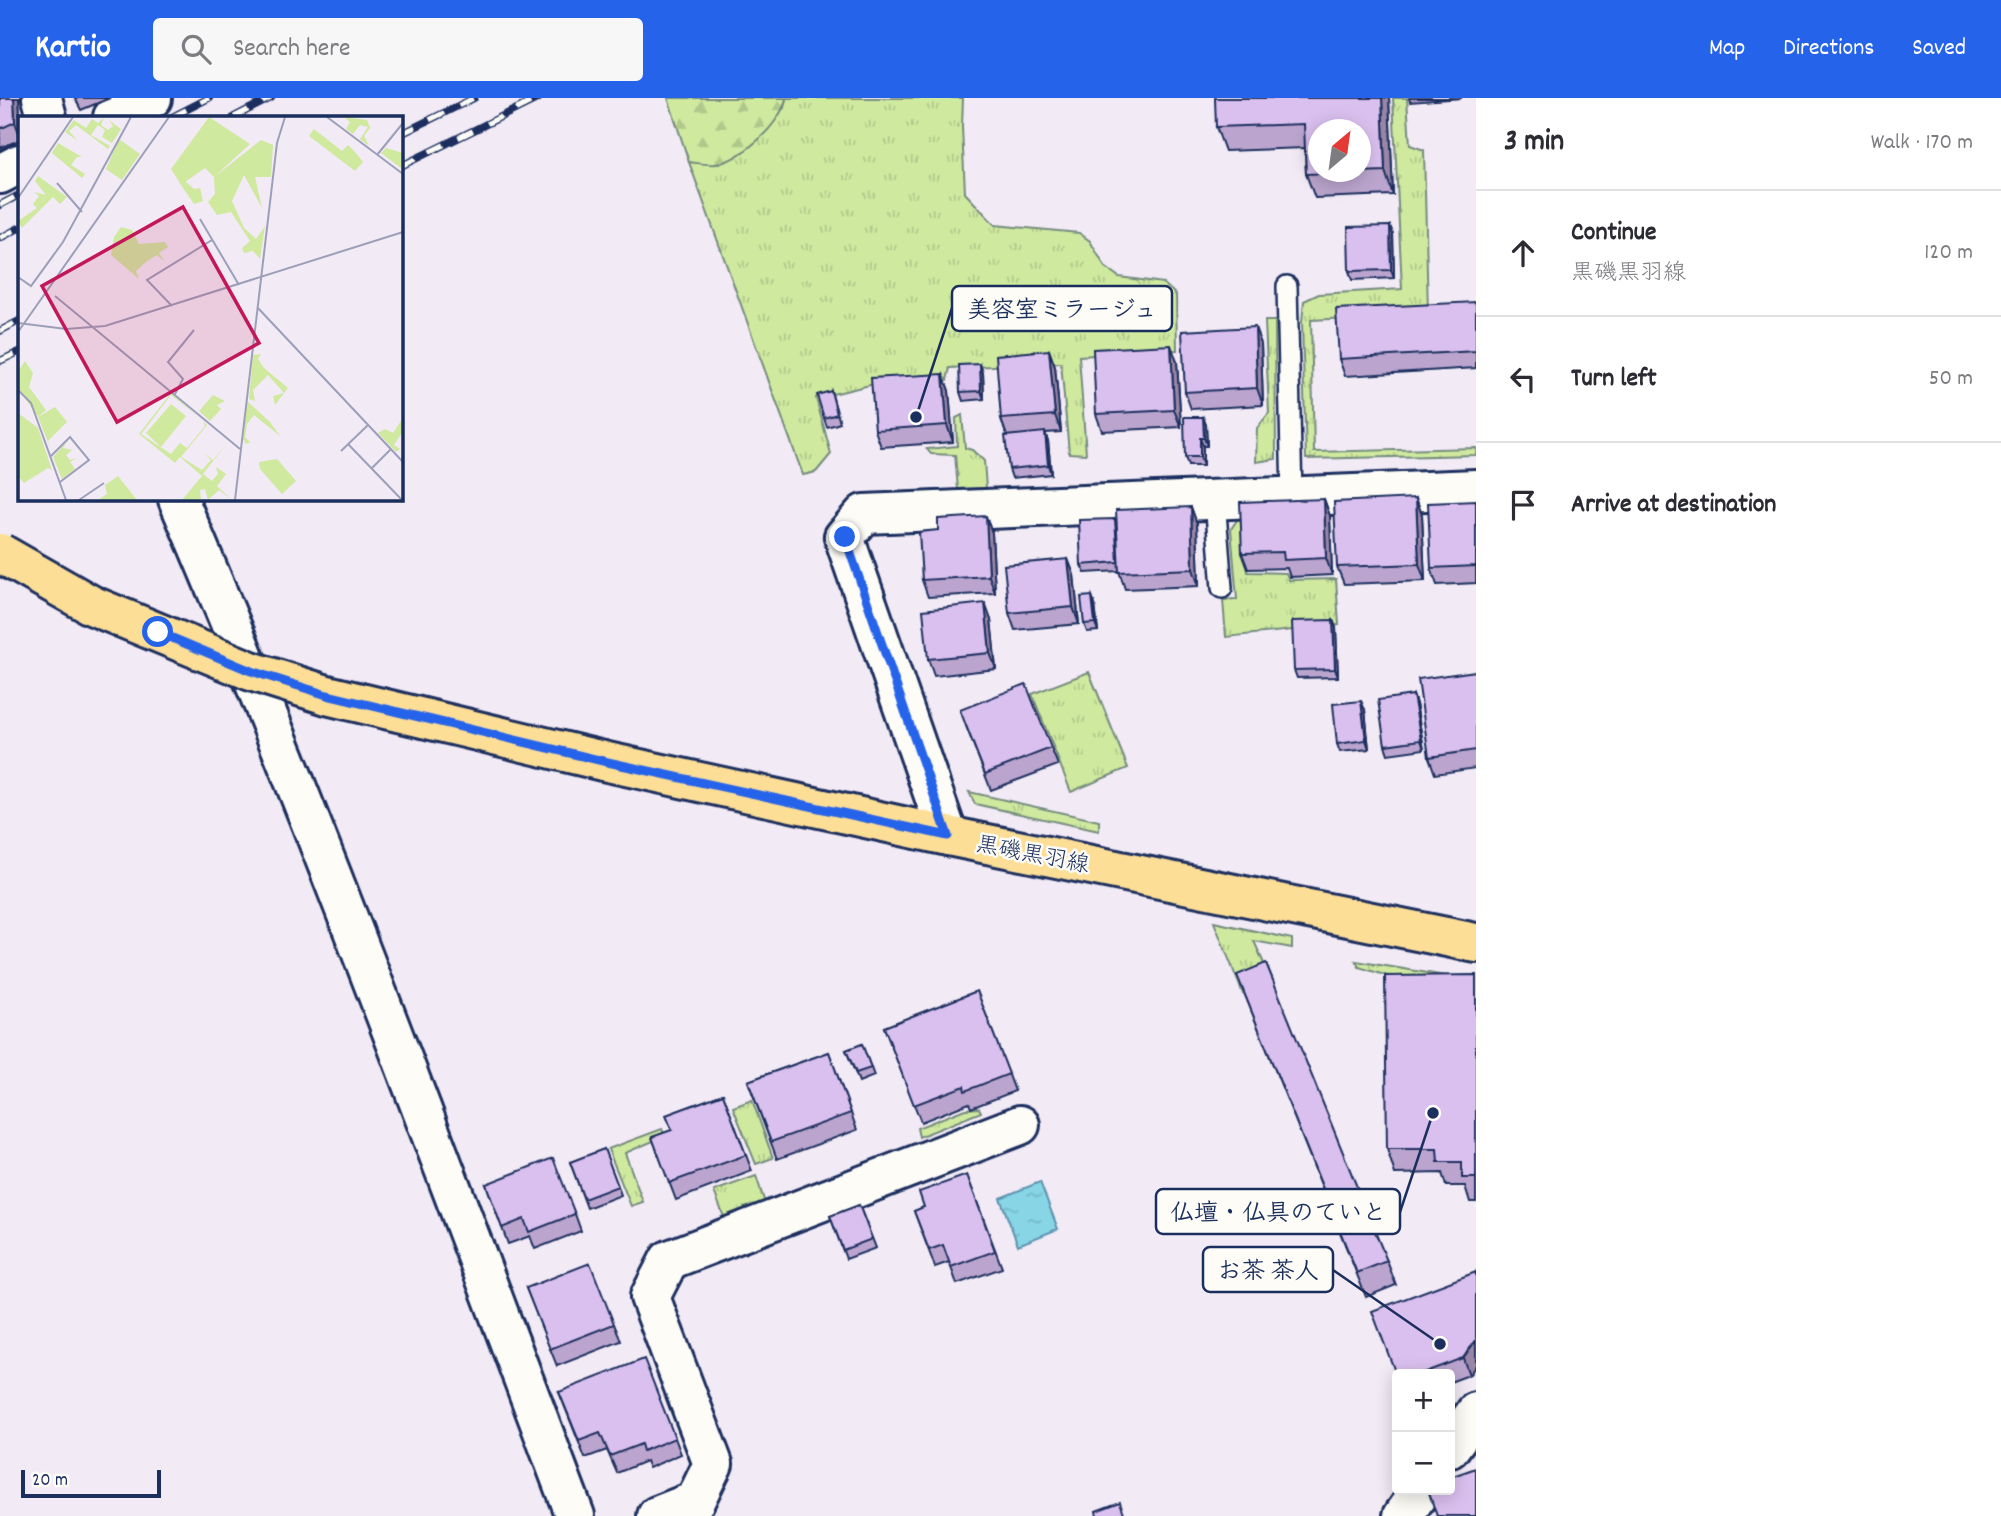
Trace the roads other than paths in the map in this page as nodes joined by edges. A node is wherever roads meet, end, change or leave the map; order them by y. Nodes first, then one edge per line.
1 (42, 98) edge
2 (152, 98) edge
3 (47, 116) edge
4 (115, 116) edge
5 (18, 165) edge
6 (0, 174) edge
7 (1287, 286) dead end
8 (1476, 489) edge
9 (1293, 497) junction
10 (178, 500) edge
11 (1215, 500) junction
12 (0, 552) edge
13 (1222, 588) dead end
14 (948, 836) junction
15 (1476, 943) edge
16 (1020, 1125) dead end
17 (1476, 1412) edge
18 (1455, 1441) edge
19 (1417, 1495) edge
20 (575, 1516) edge
21 (657, 1516) edge
22 (1403, 1516) edge

1 - 3 street
2 - 4 street
5 - 6 street
7 - 9 lane
8 - 9 street
9 - 11 street
10 - 20 street
11 - 13 lane
11 - 14 street
12 - 14 main road, 黒磯黒羽線, bridge
14 - 15 main road, 黒磯黒羽線
16 - 21 street
17 - 18 street
19 - 22 street

